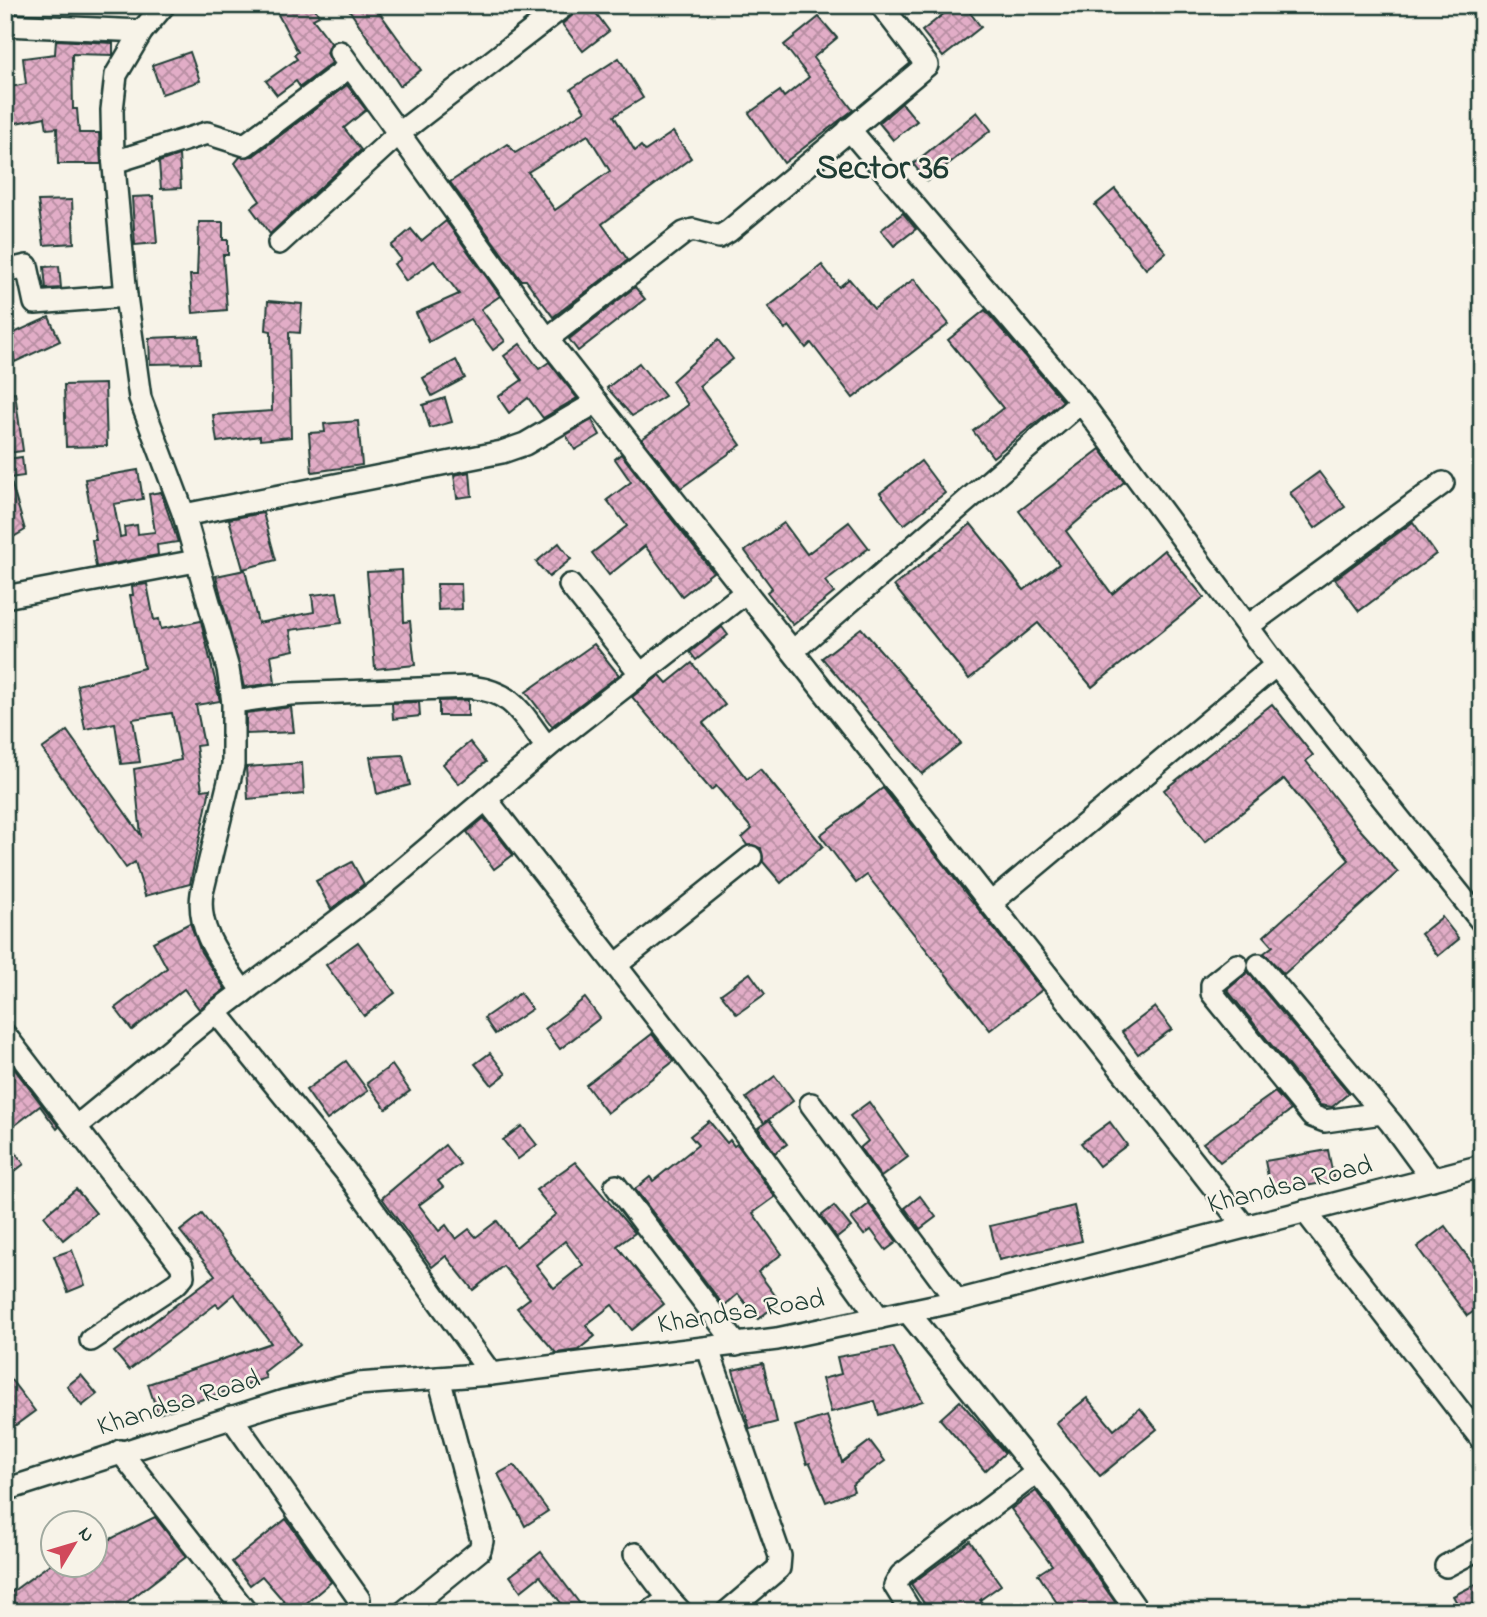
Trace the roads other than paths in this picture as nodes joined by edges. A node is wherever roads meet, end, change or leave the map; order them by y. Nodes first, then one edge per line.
1 (164, 5) edge
2 (565, 5) edge
3 (881, 5) edge
4 (5, 25) edge
5 (142, 31) junction
6 (849, 129) junction
7 (397, 135) junction
8 (114, 162) junction
9 (279, 243) dead end
10 (5, 271) edge
11 (126, 296) junction
12 (547, 339) junction
13 (597, 402) junction
14 (1081, 402) junction
15 (1443, 483) dead end
16 (184, 515) junction
17 (196, 561) junction
18 (570, 585) dead end
19 (746, 592) junction
20 (5, 597) edge
21 (1248, 626) junction
22 (793, 651) junction
23 (1276, 665) junction
24 (640, 673) junction
25 (233, 702) junction
26 (547, 747) junction
27 (486, 799) junction
28 (751, 857) dead end
29 (991, 903) junction
30 (1478, 911) edge
31 (616, 965) junction
32 (1237, 965) dead end
33 (1259, 965) dead end
34 (243, 992) junction
35 (216, 1012) junction
36 (5, 1035) edge
37 (811, 1104) dead end
38 (1382, 1113) junction
39 (77, 1126) junction
40 (1482, 1166) edge
41 (1432, 1179) junction
42 (616, 1186) dead end
43 (1306, 1211) junction
44 (1245, 1227) junction
45 (957, 1301) junction
46 (908, 1312) junction
47 (879, 1318) junction
48 (91, 1340) dead end
49 (737, 1345) junction
50 (708, 1349) junction
51 (491, 1374) junction
52 (439, 1378) junction
53 (231, 1417) junction
54 (1482, 1440) edge
55 (120, 1451) junction
56 (1037, 1472) junction
57 (5, 1490) edge
58 (1482, 1547) edge
59 (635, 1554) dead end
60 (1446, 1566) dead end
61 (359, 1599) dead end
62 (675, 1605) edge
63 (246, 1612) edge
64 (404, 1612) edge
65 (650, 1612) edge
66 (727, 1612) edge
67 (911, 1612) edge
68 (1138, 1612) edge

1 - 5 street
2 - 7 street
3 - 6 street
4 - 5 street
5 - 8 street
6 - 12 street
6 - 14 street
7 - 8 street
7 - 9 street
7 - 12 street
8 - 11 street
10 - 11 street
11 - 16 street
12 - 13 street
13 - 16 street
13 - 19 street
14 - 21 street
14 - 22 street
15 - 21 street
16 - 17 street
17 - 20 street
17 - 25 street
18 - 24 street
19 - 22 street
19 - 24 street
21 - 23 street
22 - 29 street
23 - 29 street
23 - 30 street
24 - 26 street
25 - 26 street
25 - 34 street
26 - 27 street
27 - 31 street
27 - 34 street
28 - 31 street
29 - 44 street
31 - 47 street
32 - 38 street
33 - 38 street
34 - 35 street
35 - 39 street
35 - 51 street
36 - 39 street
37 - 45 street
38 - 41 street
39 - 48 street
40 - 41 street, Khandsa Road
41 - 43 street, Khandsa Road
42 - 49 street
43 - 44 street, Khandsa Road
43 - 54 street
44 - 45 street, Khandsa Road
45 - 46 street, Khandsa Road
46 - 47 street, Khandsa Road
46 - 56 street
47 - 49 street, Khandsa Road
49 - 50 street, Khandsa Road
50 - 51 street, Khandsa Road
50 - 66 street
51 - 52 street, Khandsa Road
52 - 53 street, Khandsa Road
52 - 64 street
53 - 55 street, Khandsa Road
53 - 61 street
55 - 57 street, Khandsa Road
55 - 63 street
56 - 67 street
56 - 68 street
58 - 60 street
59 - 62 street
62 - 65 street

